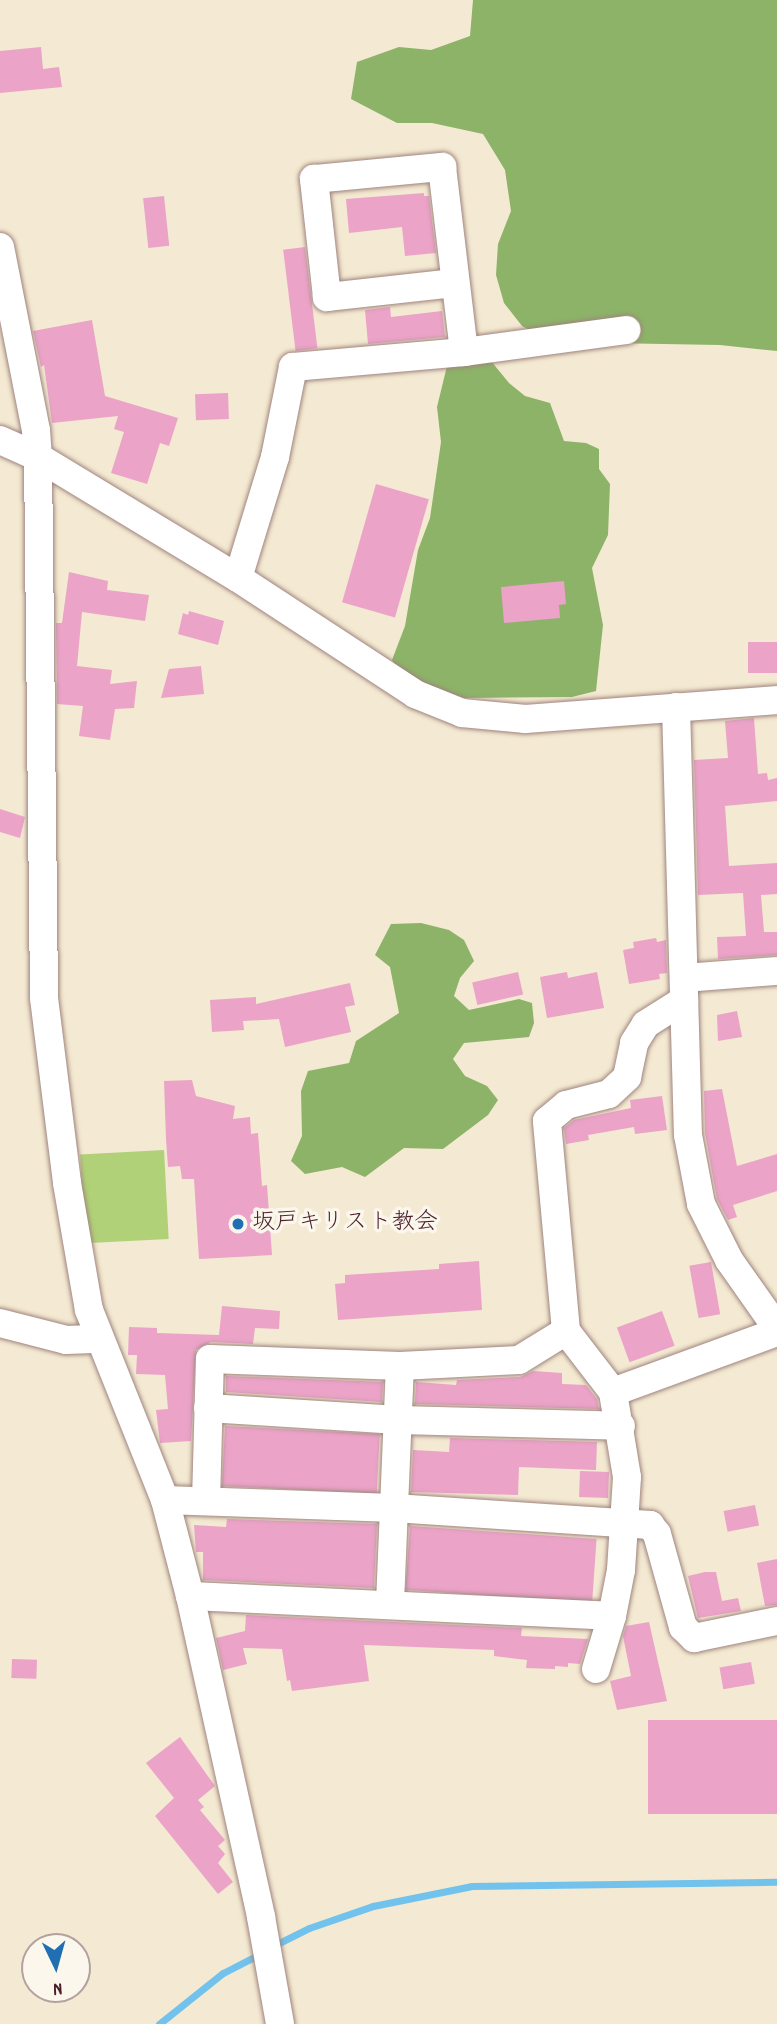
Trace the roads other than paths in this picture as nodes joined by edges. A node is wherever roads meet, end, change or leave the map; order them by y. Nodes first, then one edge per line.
1 (0, 247) edge
2 (454, 283) junction
3 (627, 330) dead end
4 (464, 352) junction
5 (0, 440) edge
6 (38, 457) junction
7 (238, 578) junction
8 (777, 700) edge
9 (676, 708) junction
10 (777, 971) edge
11 (684, 989) junction
12 (0, 1323) edge
13 (777, 1330) edge
14 (566, 1331) junction
15 (100, 1339) junction
16 (400, 1366) junction
17 (613, 1392) junction
18 (208, 1408) junction
19 (399, 1420) junction
20 (621, 1426) junction
21 (165, 1500) junction
22 (206, 1501) junction
23 (394, 1508) junction
24 (626, 1522) junction
25 (190, 1596) junction
26 (390, 1603) junction
27 (612, 1616) junction
28 (777, 1621) edge
29 (596, 1669) dead end
30 (280, 2024) edge

1 - 6 street
2 - 2 street
2 - 4 street
3 - 4 street
4 - 7 street
5 - 6 street
6 - 7 street
6 - 15 street
7 - 9 street
8 - 9 street
9 - 11 street
10 - 11 street
11 - 13 street
11 - 14 street
12 - 15 street
13 - 17 street
14 - 16 street
14 - 17 street
15 - 21 street
16 - 18 street
16 - 19 street
17 - 20 street
18 - 19 street
18 - 22 street
19 - 20 street
19 - 23 street
20 - 24 street
21 - 22 street
21 - 25 street
22 - 23 street
23 - 24 street
23 - 26 street
24 - 27 street
24 - 28 street
25 - 26 street
25 - 30 street
26 - 27 street
27 - 29 street

